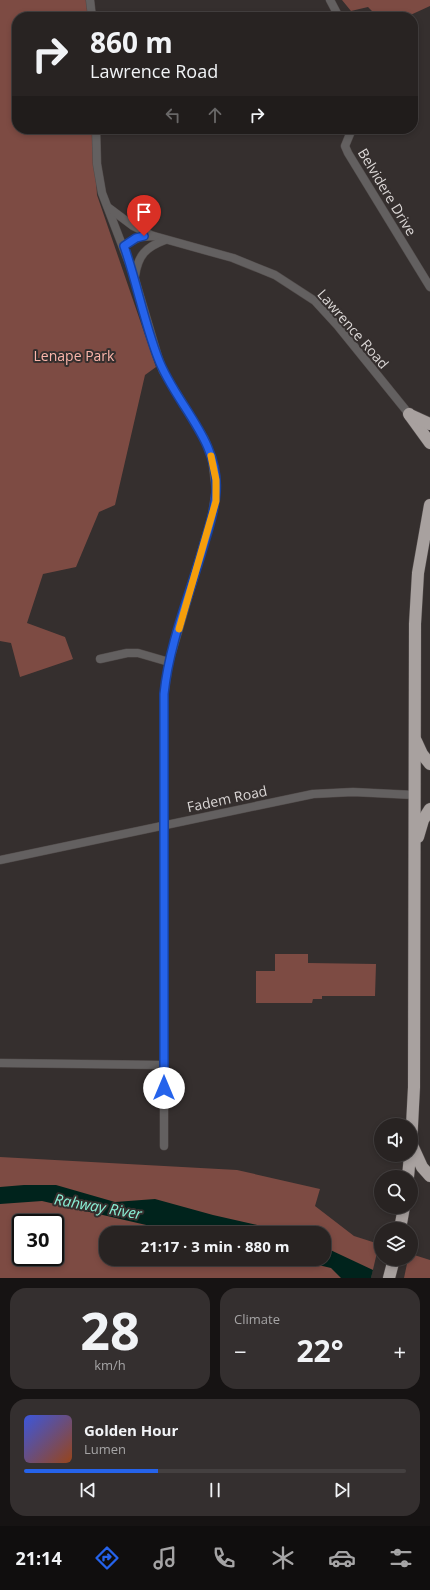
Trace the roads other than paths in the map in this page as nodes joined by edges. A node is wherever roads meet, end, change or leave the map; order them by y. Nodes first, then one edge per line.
1 (90, 0) edge
2 (330, 0) edge
3 (91, 12) edge
4 (336, 12) edge
5 (96, 134) edge
6 (350, 134) edge
7 (108, 206) junction
8 (154, 236) junction
9 (165, 240) junction
10 (124, 246) junction
11 (134, 276) junction
12 (430, 287) edge
13 (409, 414) junction
14 (430, 424) edge
15 (430, 443) edge
16 (430, 505) edge
17 (100, 659) dead end
18 (169, 662) junction
19 (414, 736) junction
20 (430, 764) edge
21 (414, 795) junction
22 (430, 809) edge
23 (164, 825) junction
24 (414, 849) junction
25 (0, 860) edge
26 (0, 1063) edge
27 (164, 1065) junction
28 (412, 1118) edge
29 (164, 1146) dead end
30 (418, 1159) edge
31 (430, 1176) edge
32 (392, 1266) edge
33 (389, 1278) edge

1 - 3 street
2 - 4 street
5 - 7 street
6 - 12 street, Belvidere Drive
7 - 8 street, Lawrence Road
7 - 10 street
8 - 9 street, Lawrence Road
8 - 10 street
9 - 11 street
9 - 13 street, Lawrence Road
10 - 11 street
11 - 18 street
13 - 14 highway
13 - 15 highway
16 - 19 highway
17 - 18 street
18 - 23 street
19 - 20 highway
19 - 21 highway
21 - 23 street, Fadem Road
21 - 24 highway
22 - 24 highway
23 - 25 street, Fadem Road
23 - 27 street
24 - 28 highway
26 - 27 street
27 - 29 street
30 - 31 highway
32 - 33 highway

